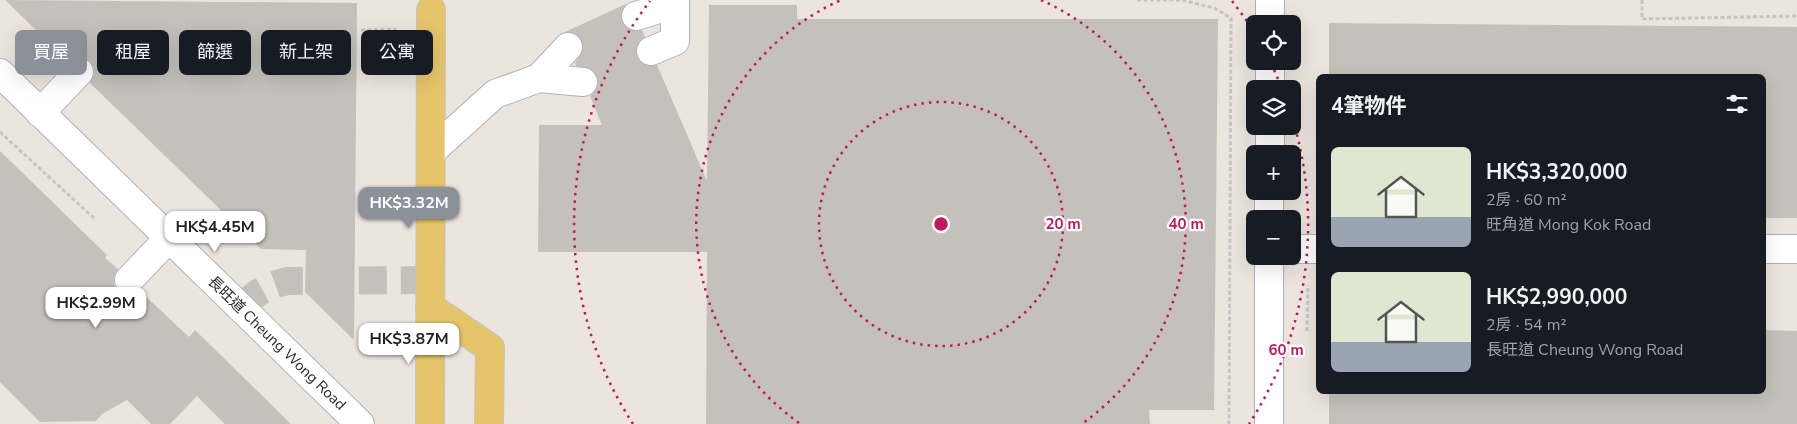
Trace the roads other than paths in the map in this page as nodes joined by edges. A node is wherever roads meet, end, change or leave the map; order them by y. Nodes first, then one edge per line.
1 (1270, 0) edge
2 (675, 2) edge
3 (431, 3) edge
4 (1270, 15) edge
5 (636, 16) tunnel mouth
6 (568, 47) tunnel mouth
7 (651, 51) tunnel mouth
8 (0, 73) edge
9 (77, 75) edge
10 (539, 78) junction
11 (583, 82) tunnel mouth
12 (40, 113) junction
13 (431, 152) junction
14 (169, 238) junction
15 (1301, 249) edge
16 (1316, 249) edge
17 (1766, 249) edge
18 (1797, 249) edge
19 (1269, 265) edge
20 (129, 280) dead end
21 (430, 307) junction
22 (360, 424) edge
23 (430, 424) edge
24 (489, 424) edge
25 (1269, 424) edge

1 - 4 street
2 - 5 street
2 - 7 street
3 - 13 main road
6 - 10 street
8 - 12 street, 長旺道 Cheung Wong Road
9 - 12 street
10 - 11 street
10 - 13 street
12 - 14 street, 長旺道 Cheung Wong Road
13 - 21 main road
14 - 20 street
14 - 22 street, 長旺道 Cheung Wong Road
15 - 16 street
17 - 18 street
19 - 25 street
21 - 23 main road
21 - 24 main road

